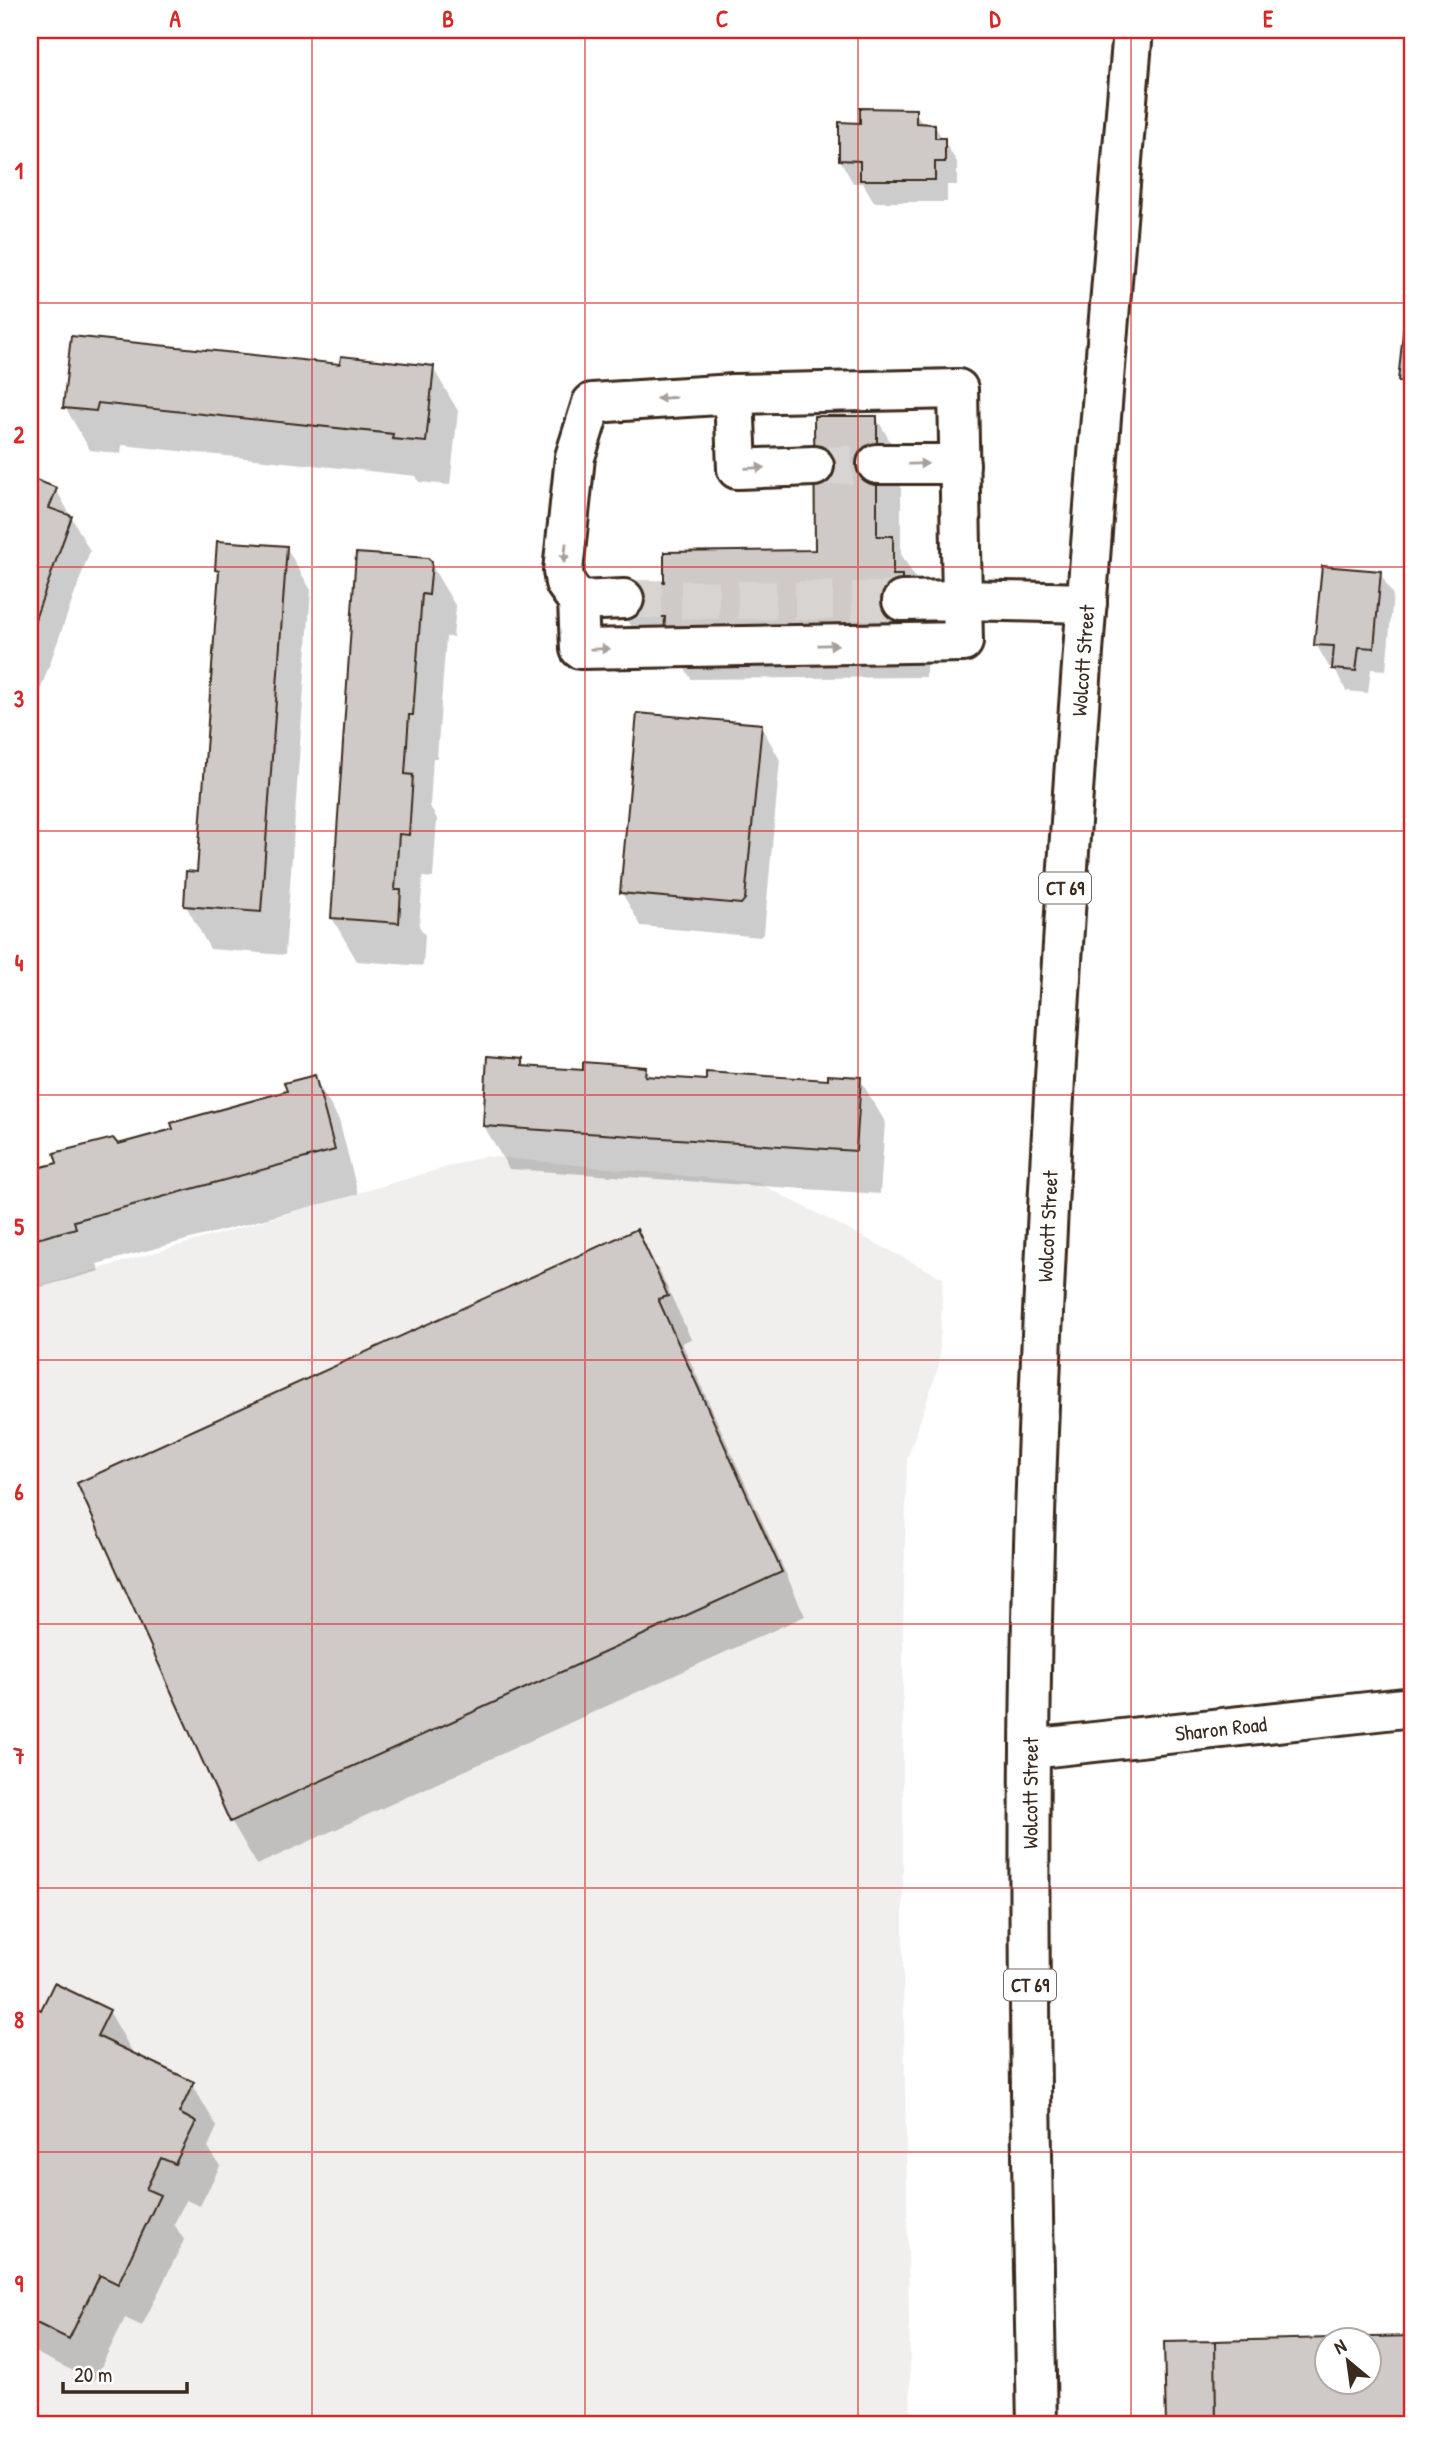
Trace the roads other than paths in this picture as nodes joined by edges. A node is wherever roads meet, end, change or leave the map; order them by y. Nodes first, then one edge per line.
1 (1133, 30) edge
2 (734, 394) junction
3 (877, 464) tunnel mouth
4 (960, 464) junction
5 (814, 466) tunnel mouth
6 (624, 599) tunnel mouth
7 (961, 600) junction
8 (578, 601) junction
9 (902, 601) tunnel mouth
10 (1087, 603) junction
11 (1413, 1707) edge
12 (1030, 1749) junction
13 (1037, 2425) edge

1 - 10 main road, Wolcott Street / CT 69
2 - 4 main road
2 -> 5 main road
2 -> 8 main road
3 -> 4 main road
4 - 7 main road
6 - 8 main road
8 -> 7 main road
7 - 9 main road
7 - 10 main road
10 - 12 main road, Wolcott Street / CT 69
11 - 12 main road, Sharon Road
12 - 13 main road, Wolcott Street / CT 69

